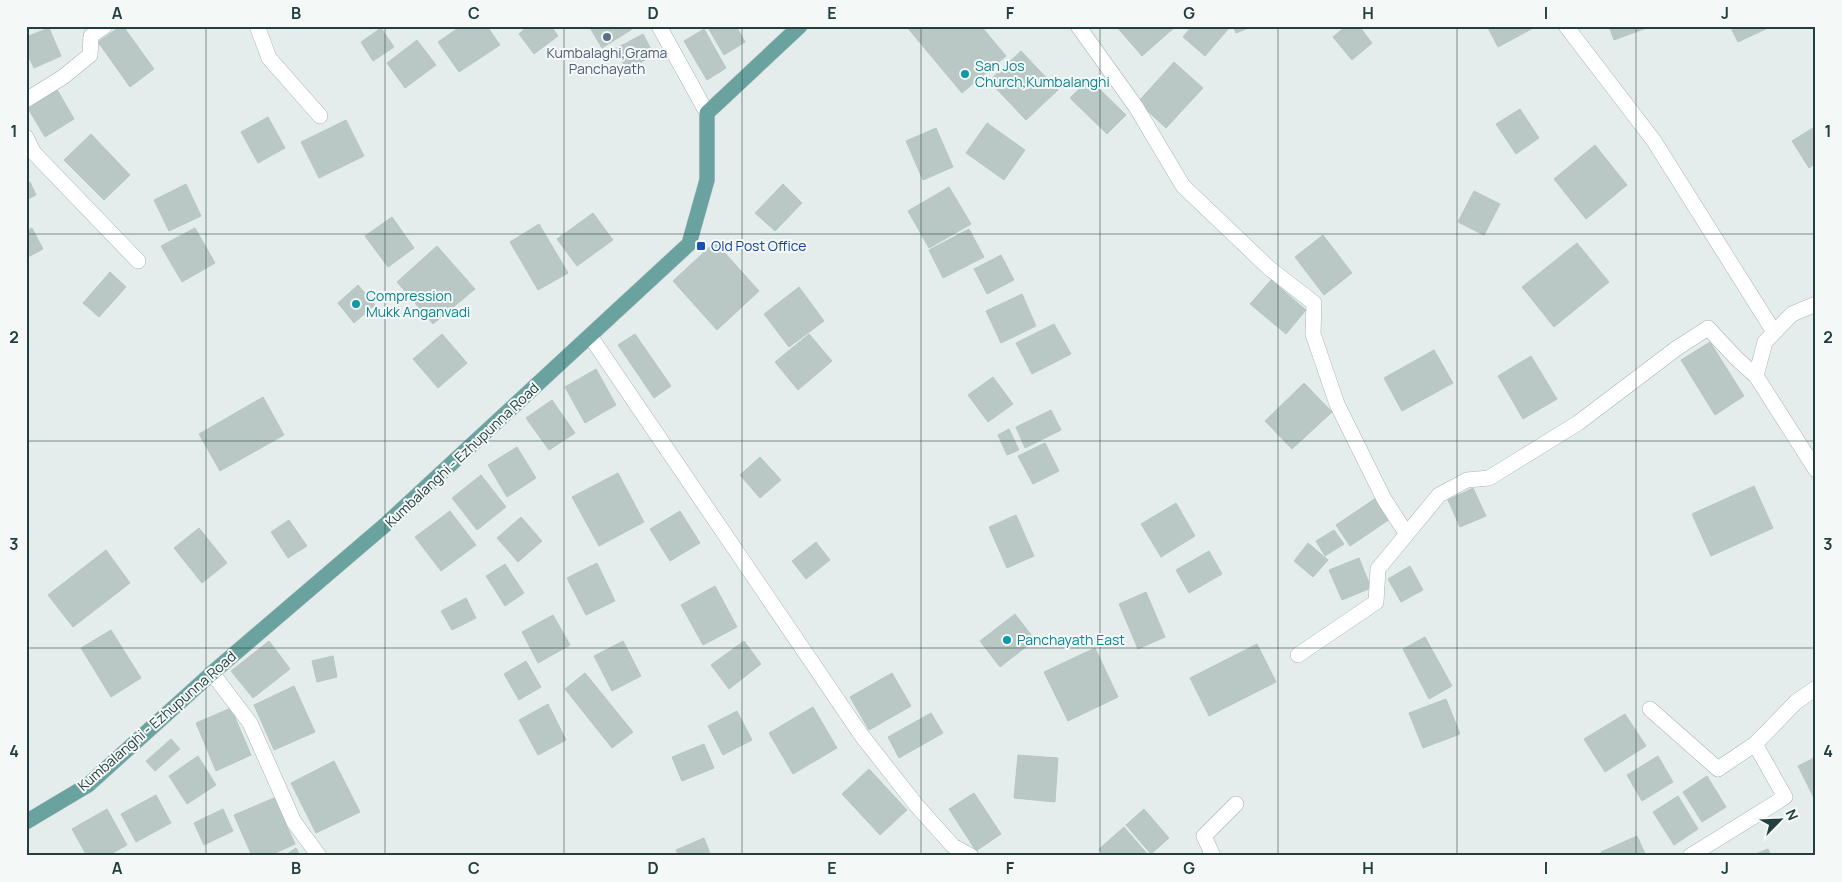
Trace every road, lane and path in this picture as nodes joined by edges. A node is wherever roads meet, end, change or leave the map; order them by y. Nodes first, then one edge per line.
1 (105, 26) edge
2 (257, 26) edge
3 (659, 26) edge
4 (800, 26) edge
5 (1078, 26) edge
6 (1566, 26) edge
7 (26, 100) edge
8 (706, 113) junction
9 (320, 116) dead end
10 (26, 137) edge
11 (138, 261) dead end
12 (1816, 304) edge
13 (1774, 332) junction
14 (590, 336) junction
15 (1756, 376) junction
16 (1816, 470) edge
17 (1406, 534) junction
18 (1298, 655) dead end
19 (212, 673) junction
20 (1816, 688) edge
21 (1650, 709) dead end
22 (1756, 744) junction
23 (1236, 804) dead end
24 (26, 822) edge
25 (320, 856) edge
26 (970, 856) edge
27 (1213, 856) edge
28 (1690, 856) edge

1 - 7 street
2 - 9 street
3 - 8 street
4 - 8 main road
5 - 17 street
6 - 13 street
8 - 14 main road, Kumbalanghi - Ezhupunna Road
10 - 11 street
12 - 13 street
13 - 15 street
14 - 19 main road, Kumbalanghi - Ezhupunna Road
14 - 26 street
15 - 16 street
15 - 17 street
17 - 18 street
19 - 24 main road, Kumbalanghi - Ezhupunna Road
19 - 25 street
20 - 22 street
21 - 22 street
22 - 28 street
23 - 27 street

